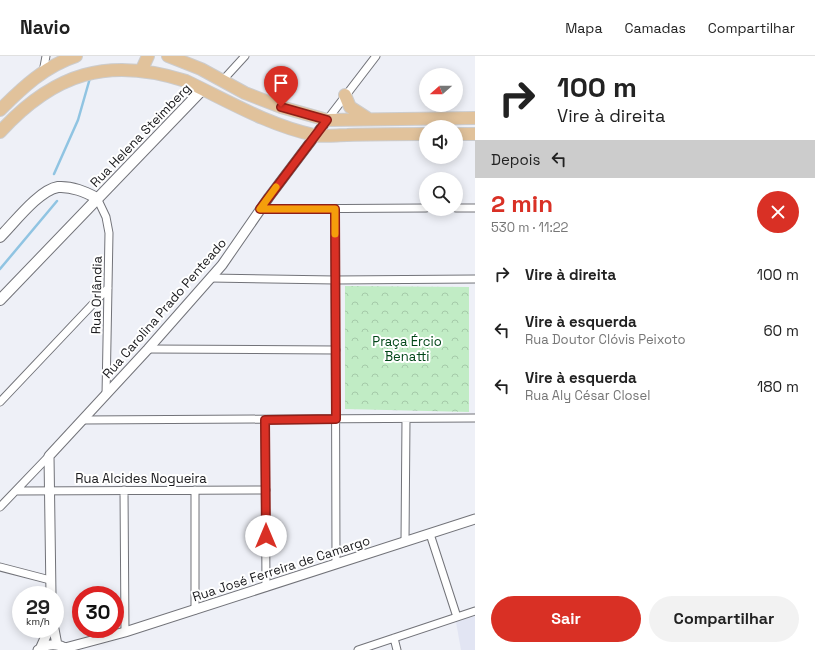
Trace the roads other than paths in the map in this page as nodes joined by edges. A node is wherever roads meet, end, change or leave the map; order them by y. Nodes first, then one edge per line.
1 (46, 56) edge
2 (76, 56) edge
3 (148, 56) edge
4 (168, 56) edge
5 (245, 56) edge
6 (376, 56) edge
7 (143, 67) junction
8 (43, 72) junction
9 (33, 79) junction
10 (223, 80) junction
11 (202, 90) junction
12 (43, 91) junction
13 (345, 95) junction
14 (281, 107) junction
15 (0, 110) edge
16 (475, 118) edge
17 (368, 119) junction
18 (327, 120) junction
19 (274, 123) junction
20 (0, 132) edge
21 (419, 134) edge
22 (463, 134) edge
23 (475, 134) edge
24 (316, 135) junction
25 (96, 198) junction
26 (419, 208) edge
27 (463, 208) edge
28 (475, 208) edge
29 (260, 209) junction
30 (335, 209) junction
31 (0, 237) edge
32 (210, 278) junction
33 (475, 279) edge
34 (335, 280) junction
35 (108, 288) junction
36 (0, 300) edge
37 (148, 349) junction
38 (336, 350) junction
39 (106, 395) junction
40 (0, 402) edge
41 (475, 418) edge
42 (336, 419) junction
43 (406, 419) junction
44 (83, 420) junction
45 (265, 420) junction
46 (49, 456) junction
47 (124, 490) junction
48 (195, 490) junction
49 (266, 490) junction
50 (16, 491) junction
51 (50, 491) junction
52 (0, 507) edge
53 (475, 519) edge
54 (430, 534) junction
55 (405, 542) junction
56 (336, 564) junction
57 (0, 567) edge
58 (50, 580) junction
59 (50, 586) edge
60 (266, 587) junction
61 (195, 610) junction
62 (475, 610) edge
63 (458, 616) junction
64 (125, 632) junction
65 (45, 638) edge
66 (58, 638) edge
67 (394, 638) junction
68 (94, 641) junction
69 (63, 648) edge
70 (40, 649) edge
71 (85, 650) edge
72 (358, 650) edge
73 (397, 650) edge

1 - 8 street
2 - 8 main road
3 - 7 main road
4 - 10 main road
5 - 10 street
6 - 13 street, Rua Carolina Prado Penteado
7 - 11 main road
7 - 12 main road
8 - 9 main road
9 - 12 main road
9 - 15 main road
10 - 14 main road
11 - 19 main road
11 - 25 main road, Rua Helena Steimberg
12 - 20 main road
13 - 17 main road
13 - 18 street, Rua Carolina Prado Penteado
14 - 18 main road
14 - 19 main road
16 - 17 main road
17 - 18 main road
18 - 24 street, Rua Carolina Prado Penteado
19 - 24 main road
21 - 24 main road
22 - 23 main road
24 - 29 street, Rua Carolina Prado Penteado
25 - 31 main road, Rua Helena Steimberg
25 - 35 street, Rua Orlândia
25 - 36 main road, Rua Helena Steimberg
26 - 30 street
27 - 28 street
29 - 30 street
29 - 32 street, Rua Carolina Prado Penteado
30 - 34 street
32 - 34 street
32 - 37 street, Rua Carolina Prado Penteado
33 - 34 street
34 - 38 street
35 - 39 street, Rua Orlândia
35 - 40 street
37 - 38 street
37 - 39 street, Rua Carolina Prado Penteado
38 - 42 street
39 - 44 street, Rua Carolina Prado Penteado
41 - 43 street
42 - 43 street
42 - 45 street
42 - 56 street
43 - 55 street
44 - 45 street
44 - 46 street, Rua Carolina Prado Penteado
45 - 49 street
46 - 50 street, Rua Carolina Prado Penteado
46 - 51 street
47 - 48 street, Rua Alcides Nogueira
47 - 51 street, Rua Alcides Nogueira
47 - 64 street
48 - 49 street, Rua Alcides Nogueira
48 - 61 street
49 - 60 street
50 - 51 street, Rua Alcides Nogueira
50 - 52 street, Rua Carolina Prado Penteado
51 - 58 street
53 - 54 street, Rua José Ferreira de Camargo
54 - 55 street, Rua José Ferreira de Camargo
54 - 63 street
55 - 56 street, Rua José Ferreira de Camargo
56 - 60 street, Rua José Ferreira de Camargo
57 - 58 street
58 - 59 street
60 - 61 street, Rua José Ferreira de Camargo
61 - 64 street, Rua José Ferreira de Camargo
62 - 63 street
63 - 67 street
64 - 68 street, Rua José Ferreira de Camargo
65 - 70 street
66 - 69 street
67 - 72 street
67 - 73 street
68 - 69 street, Rua José Ferreira de Camargo
68 - 71 street, Rua José Ferreira de Camargo
69 - 70 street, Rua José Ferreira de Camargo

